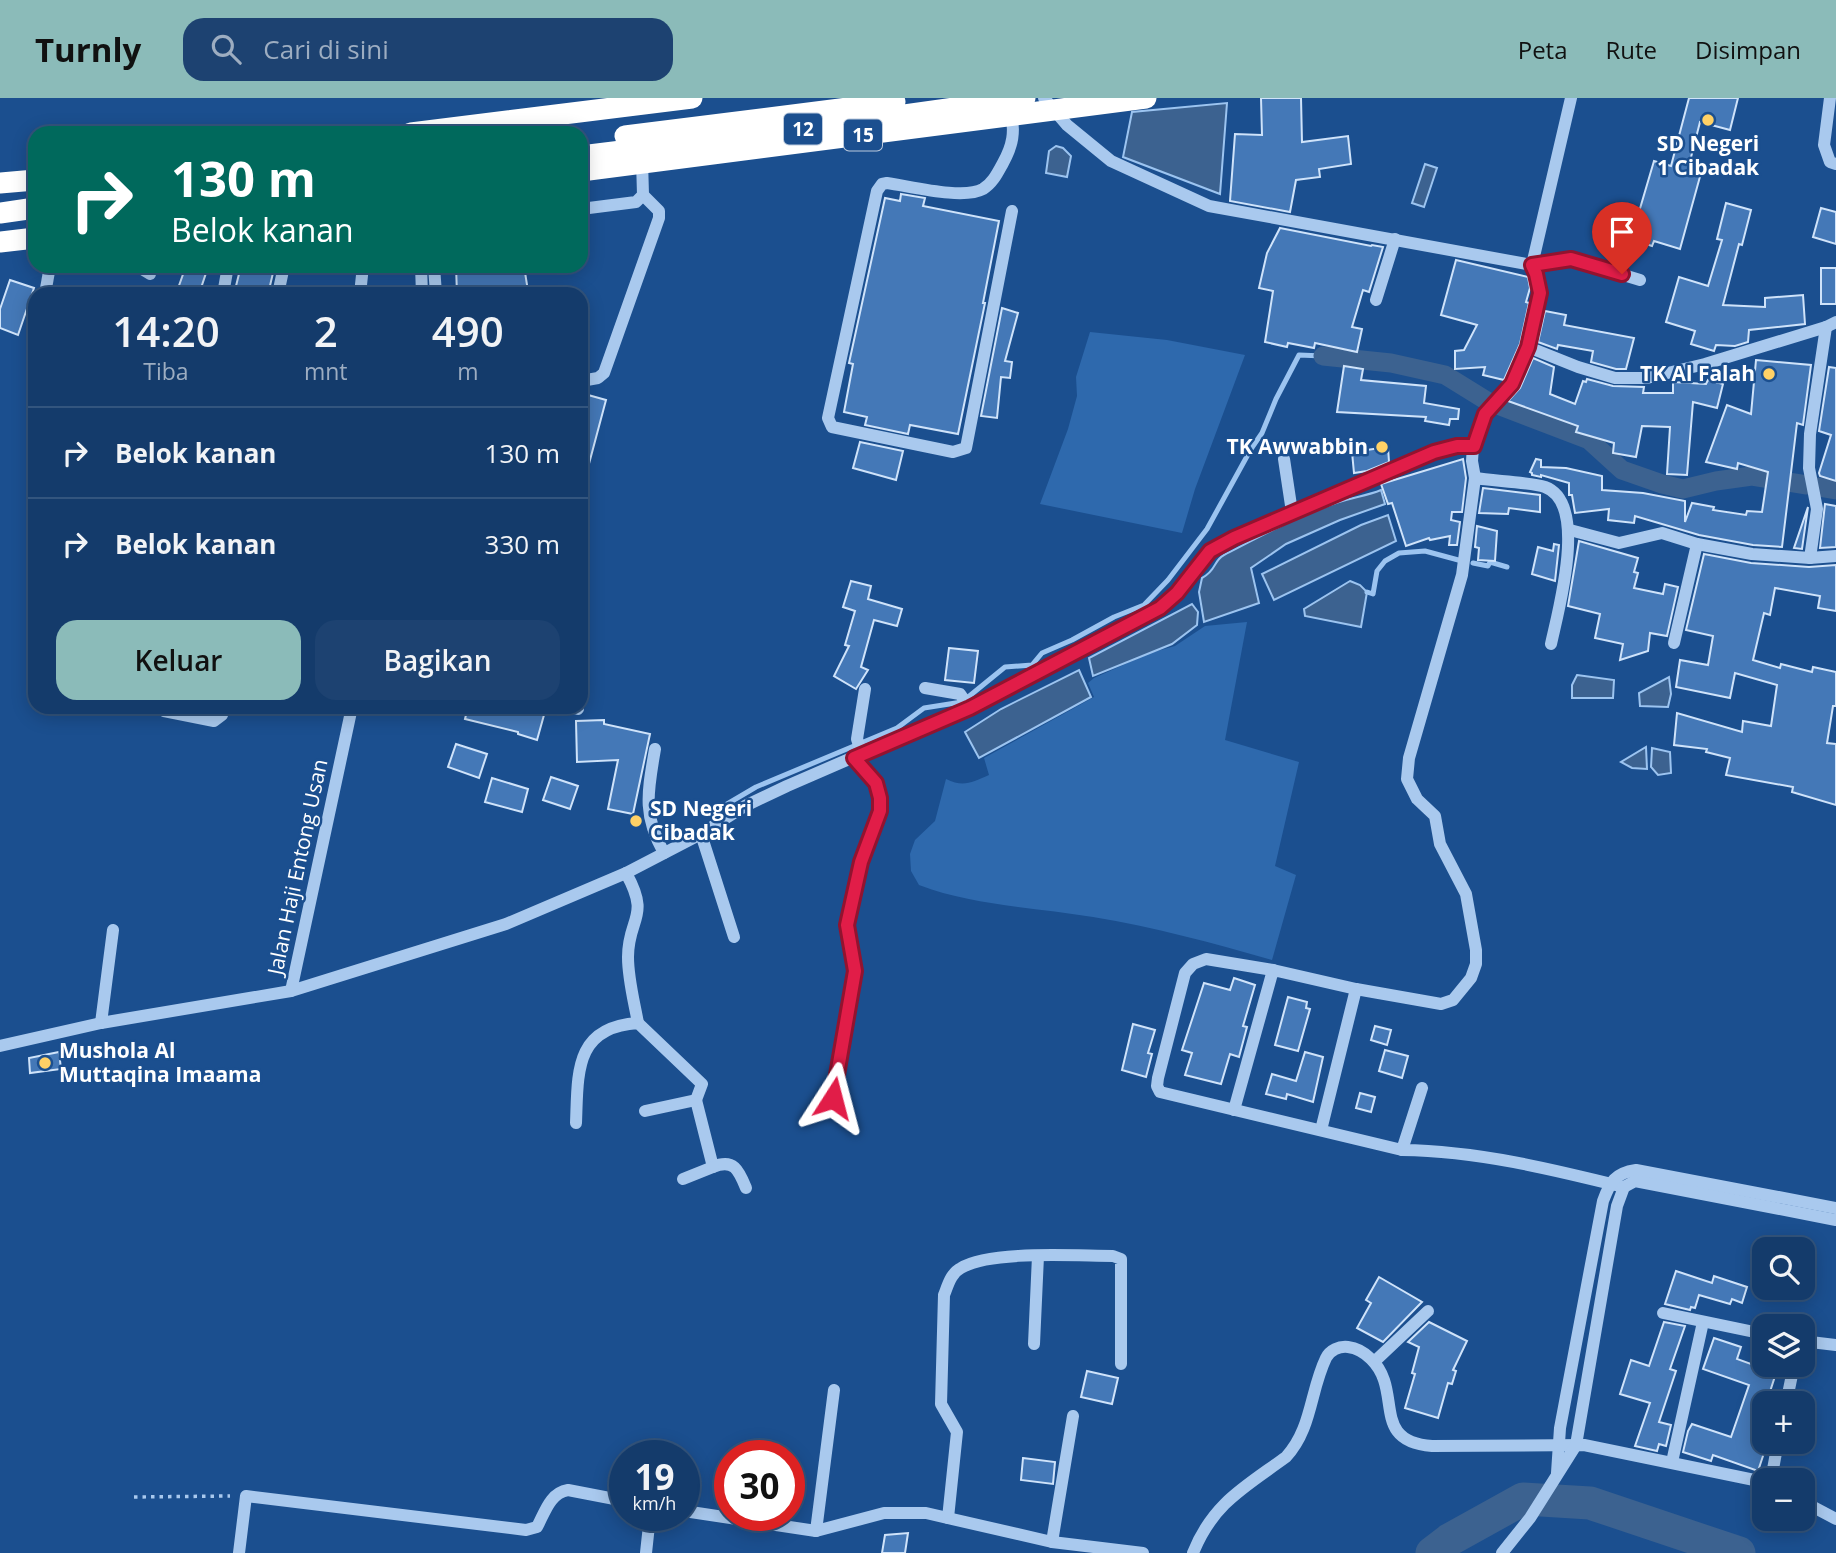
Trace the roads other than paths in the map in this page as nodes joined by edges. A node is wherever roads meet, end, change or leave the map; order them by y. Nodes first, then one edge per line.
1 (686, 98) edge
2 (692, 98) edge
3 (931, 98) edge
4 (1044, 98) edge
5 (1146, 98) edge
6 (1571, 98) edge
7 (1830, 98) edge
8 (1017, 99) edge
9 (466, 126) edge
10 (588, 141) edge
11 (641, 149) junction
12 (588, 155) edge
13 (1836, 164) edge
14 (588, 171) edge
15 (28, 181) edge
16 (0, 183) edge
17 (643, 195) junction
18 (588, 208) edge
19 (28, 209) edge
20 (1012, 211) dead end
21 (0, 213) edge
22 (28, 226) edge
23 (0, 229) edge
24 (28, 239) edge
25 (1395, 239) junction
26 (0, 242) edge
27 (1532, 265) junction
28 (1640, 280) dead end
29 (1376, 300) dead end
30 (1831, 324) edge
31 (1528, 347) junction
32 (588, 380) edge
33 (1474, 446) junction
34 (1283, 459) dead end
35 (1475, 478) junction
36 (1292, 512) junction
37 (1570, 530) junction
38 (1697, 544) junction
39 (1836, 556) edge
40 (1810, 558) junction
41 (1674, 643) dead end
42 (1551, 644) dead end
43 (925, 688) dead end
44 (865, 689) dead end
45 (965, 701) junction
46 (179, 714) edge
47 (222, 714) edge
48 (350, 714) edge
49 (655, 749) dead end
50 (858, 750) junction
51 (701, 834) junction
52 (664, 853) junction
53 (626, 873) junction
54 (113, 930) dead end
55 (734, 937) dead end
56 (1273, 970) junction
57 (1356, 989) junction
58 (291, 991) junction
59 (101, 1023) junction
60 (638, 1023) junction
61 (0, 1046) edge
62 (1422, 1088) dead end
63 (696, 1100) junction
64 (843, 1109) dead end
65 (1234, 1110) junction
66 (645, 1111) dead end
67 (576, 1123) dead end
68 (1321, 1130) junction
69 (1402, 1150) junction
70 (713, 1167) junction
71 (683, 1179) dead end
72 (1609, 1183) junction
73 (1624, 1187) junction
74 (746, 1188) dead end
75 (1836, 1208) edge
76 (1836, 1220) edge
77 (1038, 1256) junction
78 (1429, 1311) dead end
79 (1663, 1313) dead end
80 (1703, 1322) junction
81 (1752, 1332) edge
82 (1815, 1343) edge
83 (1034, 1345) dead end
84 (1836, 1345) edge
85 (1374, 1362) junction
86 (1121, 1364) dead end
87 (834, 1390) dead end
88 (1073, 1416) dead end
89 (1558, 1444) junction
90 (1576, 1445) junction
91 (1672, 1462) junction
92 (1752, 1479) edge
93 (1554, 1481) junction
94 (609, 1497) edge
95 (1815, 1508) edge
96 (700, 1513) edge
97 (948, 1518) junction
98 (1836, 1519) edge
99 (648, 1531) edge
100 (816, 1531) junction
101 (1052, 1542) junction
102 (239, 1553) edge
103 (646, 1553) edge
104 (1143, 1553) edge
105 (1193, 1553) edge
106 (1502, 1553) edge

1 - 2 highway
1 - 9 highway
3 - 10 highway, 15
4 - 25 street
5 - 14 highway, 15, bridge
6 - 27 street
7 - 13 street
8 - 11 highway, 12
8 - 20 street
11 - 12 highway, 12
11 - 17 street
15 - 16 highway
17 - 18 street
17 - 32 street
19 - 21 highway
22 - 23 highway
24 - 26 highway
25 - 27 street
25 - 29 street
27 - 28 street
27 - 31 street
30 - 31 street
30 - 40 street
31 - 33 street
33 - 35 street
33 - 36 street
34 - 36 street
35 - 37 street
35 - 57 street
36 - 45 street
37 - 38 street
37 - 42 street
38 - 40 street
38 - 41 street
39 - 40 street
43 - 45 street
44 - 50 street
45 - 50 street
46 - 47 street
48 - 58 street, Jalan Haji Entong Usan
49 - 52 street
50 - 51 street
50 - 64 street
51 - 52 street
51 - 55 street
52 - 53 street
53 - 58 street
53 - 60 street
54 - 59 street
56 - 57 street
56 - 65 street
56 - 65 street
57 - 68 street
58 - 59 street, Jalan Haji Entong Usan
59 - 61 street, Jalan Haji Entong Usan
60 - 63 street
60 - 67 street
62 - 69 street
63 - 66 street
63 - 70 street
65 - 68 street
68 - 69 street
69 - 72 street
70 - 71 street
70 - 74 street
72 - 73 street
72 - 75 street
72 - 89 street
73 - 76 street
73 - 90 street
77 - 83 street
77 - 86 street
77 - 97 street
78 - 85 street
79 - 80 street
80 - 81 street
80 - 91 street
82 - 84 street
85 - 89 street
85 - 105 street
87 - 100 street
88 - 101 street
89 - 90 street
89 - 93 street
90 - 91 street
90 - 93 street
91 - 92 street
93 - 106 street
94 - 102 street
95 - 98 street
96 - 100 street
97 - 100 street
97 - 101 street
99 - 103 street
101 - 104 street

